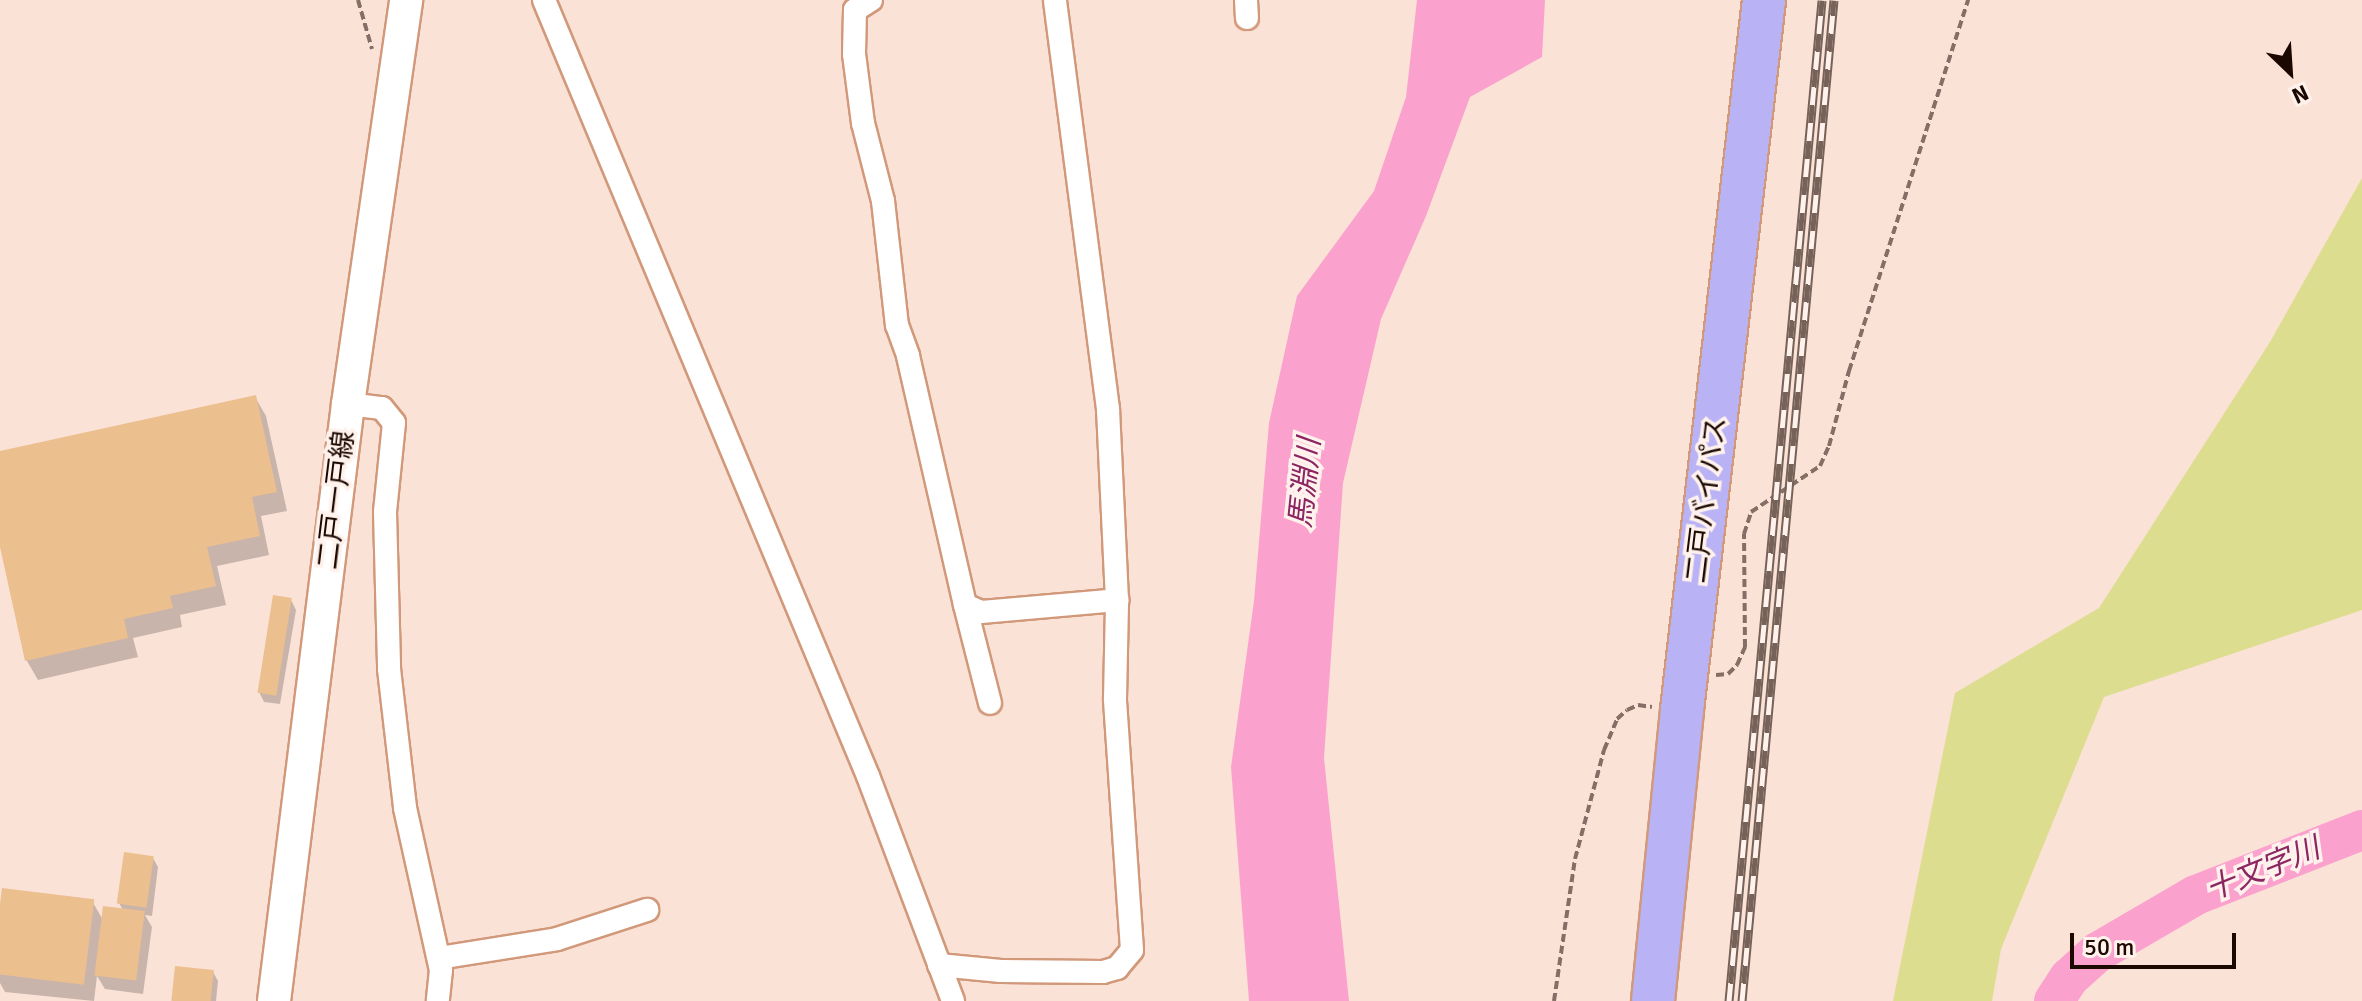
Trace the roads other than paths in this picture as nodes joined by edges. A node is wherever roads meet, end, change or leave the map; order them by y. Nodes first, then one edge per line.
1 (406, 0) edge
2 (544, 0) edge
3 (871, 0) edge
4 (1055, 0) edge
5 (1764, 0) edge
6 (348, 404) junction
7 (1117, 600) junction
8 (965, 605) junction
9 (990, 703) dead end
10 (647, 910) dead end
11 (439, 958) junction
12 (939, 965) junction
13 (274, 1001) edge
14 (438, 1001) edge
15 (953, 1001) edge
16 (1653, 1001) edge

1 - 6 main road, 二戸一戸線
2 - 12 street
3 - 8 street
4 - 7 street
5 - 16 highway, 二戸バイパス
6 - 11 street
6 - 13 main road, 二戸一戸線
7 - 8 street
7 - 12 street
8 - 9 street
10 - 11 street
11 - 14 street
12 - 15 street

